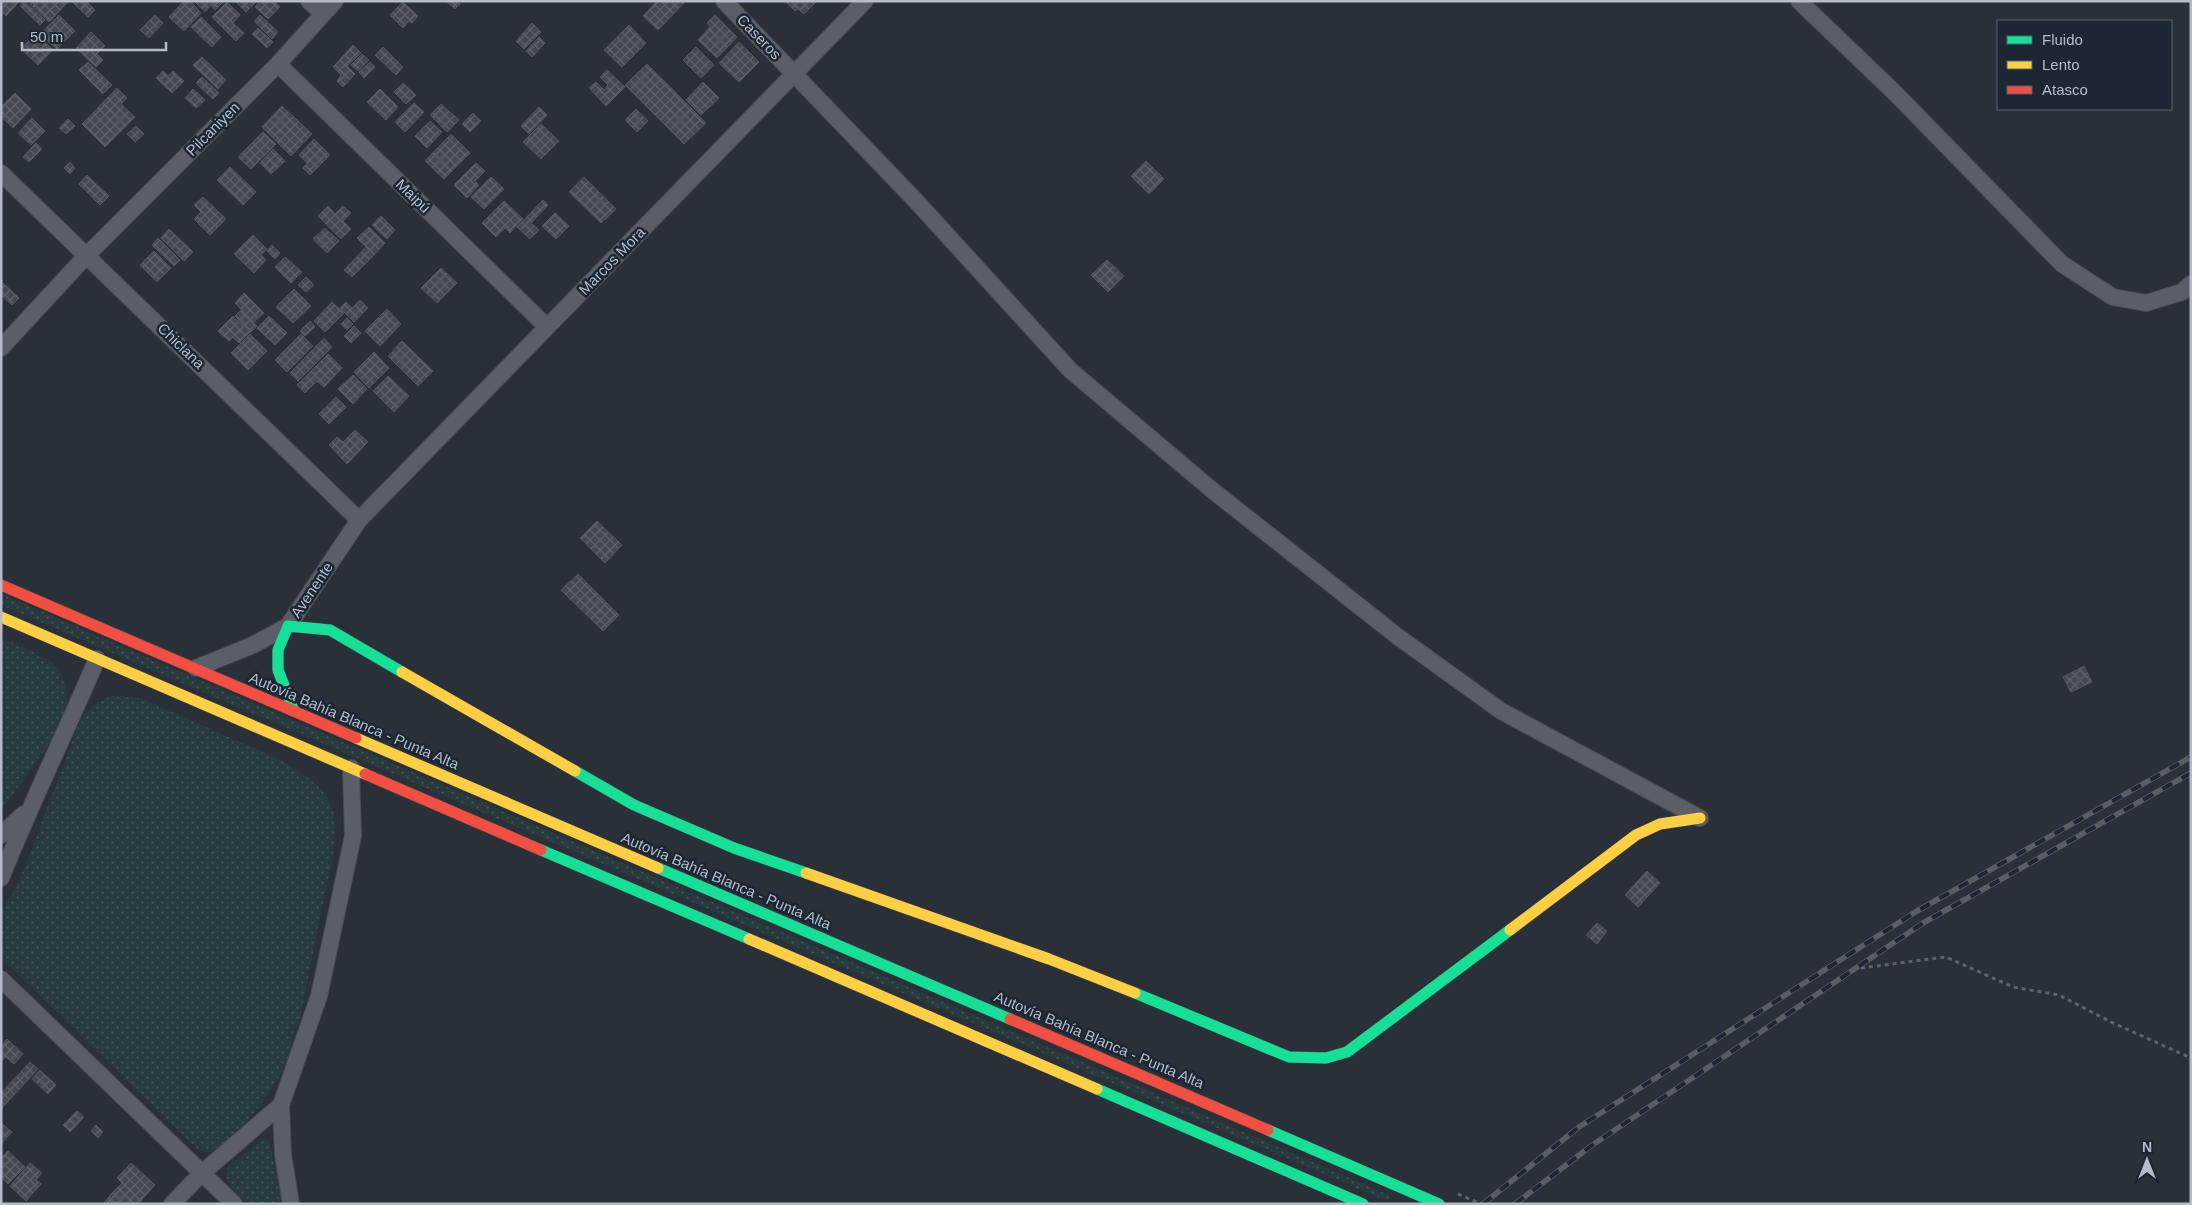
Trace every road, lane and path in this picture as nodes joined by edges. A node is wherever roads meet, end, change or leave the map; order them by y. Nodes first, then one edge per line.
1 (309, 1) edge
2 (335, 1) edge
3 (724, 1) edge
4 (865, 1) edge
5 (1799, 1) edge
6 (323, 14) junction
7 (278, 64) junction
8 (794, 73) junction
9 (1, 172) edge
10 (87, 255) junction
11 (2191, 284) edge
12 (547, 327) junction
13 (1, 348) edge
14 (359, 520) junction
15 (1, 585) edge
16 (1, 617) edge
17 (288, 626) junction
18 (97, 659) junction
19 (196, 668) junction
20 (294, 711) junction
21 (351, 768) junction
22 (28, 811) junction
23 (1700, 818) joint
24 (1, 834) edge
25 (1, 878) edge
26 (1853, 969) dead end
27 (1, 978) edge
28 (2191, 1058) edge
29 (281, 1106) junction
30 (202, 1173) junction
31 (172, 1204) edge
32 (234, 1204) edge
33 (291, 1204) edge
34 (1363, 1204) edge
35 (1439, 1204) edge

1 - 6 street
2 - 6 street, Pilcaniyen
3 - 8 street, Caseros
4 - 8 street, Marcos Mora
5 - 11 street
6 - 7 street, Pilcaniyen
7 - 10 street, Pilcaniyen
7 - 12 street, Maipú
8 - 12 street, Marcos Mora
8 - 23 street, Caseros
9 - 10 street, Chiclana
10 - 13 street, Pilcaniyen
10 - 14 street, Chiclana
12 - 14 street, Marcos Mora
14 - 17 street, Avenente
15 - 19 main road, Autovía Bahía Blanca - Punta Alta
16 - 18 main road
17 - 19 street, Avenente
17 - 20 main road
17 - 23 main road
18 - 21 main road
18 - 22 street
19 - 20 main road, Autovía Bahía Blanca - Punta Alta
20 - 35 main road, Autovía Bahía Blanca - Punta Alta
21 - 29 street
21 - 34 main road
22 - 24 street
22 - 25 street
26 - 28 path
27 - 30 street
29 - 30 street
29 - 33 street
30 - 31 street
30 - 32 street

